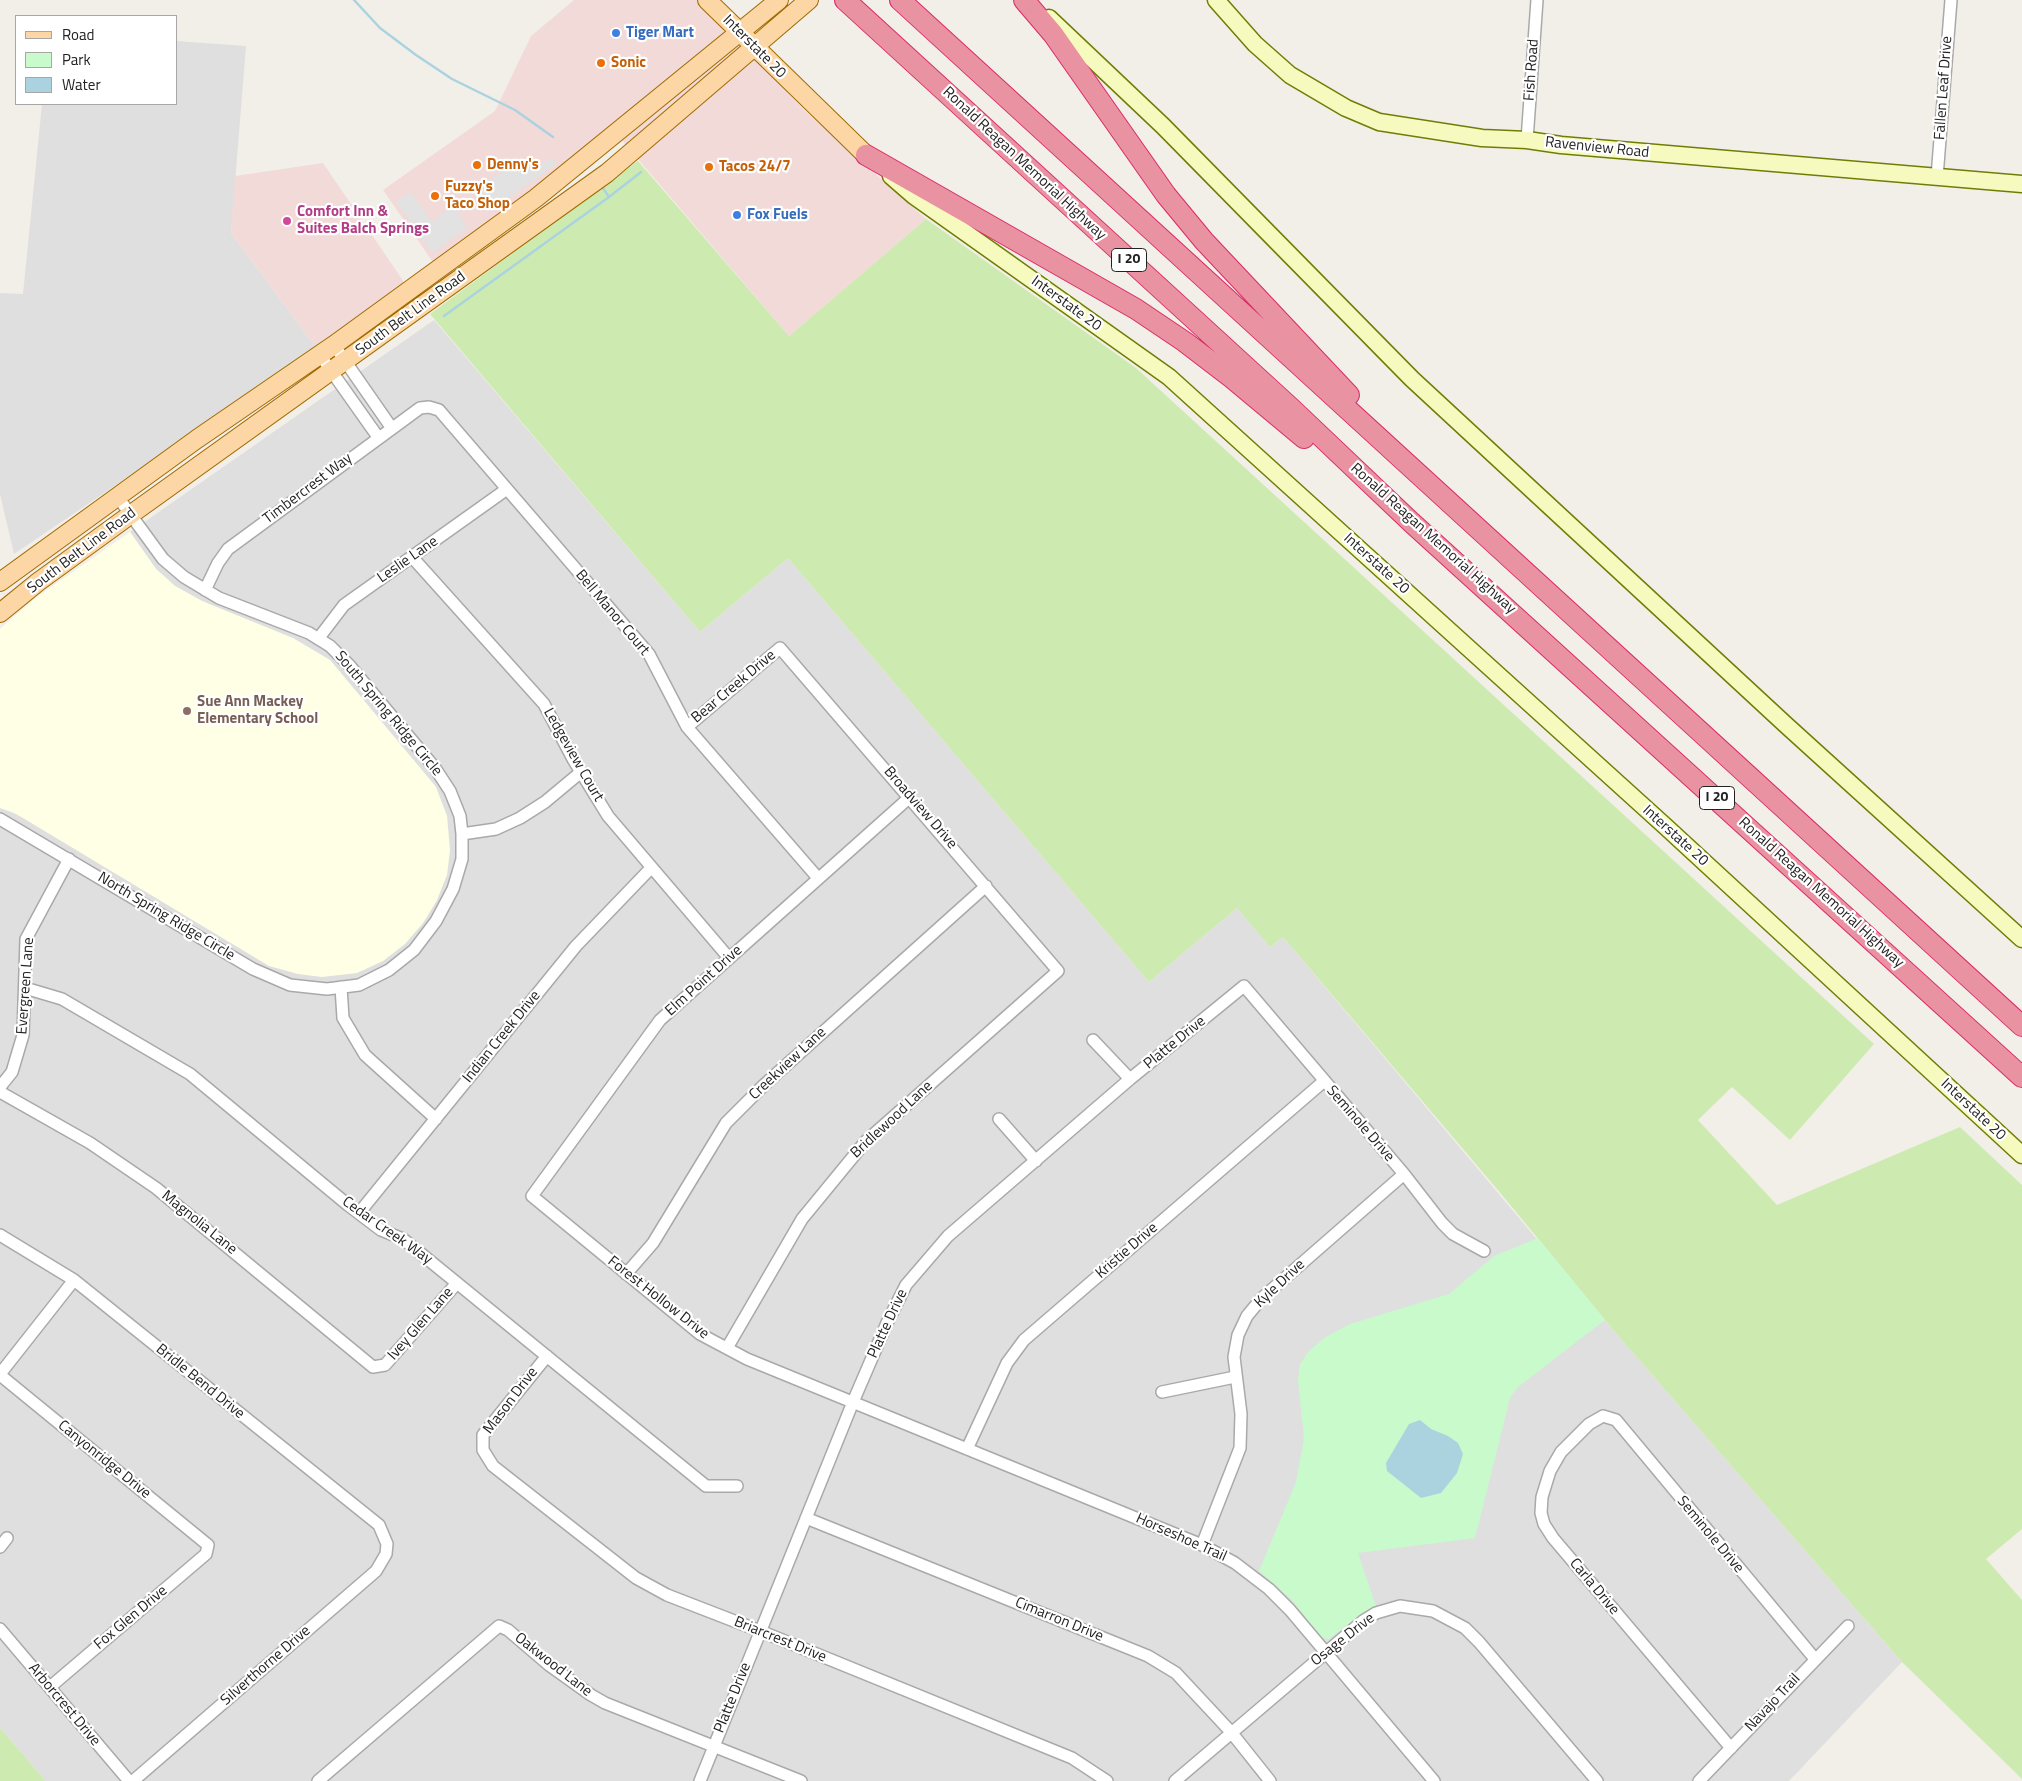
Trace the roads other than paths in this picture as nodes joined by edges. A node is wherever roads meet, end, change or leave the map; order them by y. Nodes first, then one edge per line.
1 (707, 0) edge
2 (778, 0) edge
3 (809, 0) edge
4 (845, 0) edge
5 (900, 0) edge
6 (1024, 0) edge
7 (1030, 0) edge
8 (1216, 0) edge
9 (1537, 0) edge
10 (1951, 0) edge
11 (739, 32) junction
12 (755, 47) junction
13 (623, 128) junction
14 (1527, 140) junction
15 (638, 146) junction
16 (866, 155) junction
17 (1937, 177) junction
18 (2022, 184) edge
19 (536, 198) junction
20 (548, 214) junction
21 (488, 232) junction
22 (501, 248) junction
23 (327, 350) junction
24 (339, 367) junction
25 (429, 407) joint
26 (391, 427) junction
27 (378, 437) junction
28 (507, 489) junction
29 (117, 496) junction
30 (130, 515) junction
31 (1466, 518) junction
32 (1411, 522) junction
33 (412, 557) junction
34 (0, 582) edge
35 (205, 590) junction
36 (0, 614) edge
37 (318, 639) junction
38 (780, 648) joint
39 (687, 726) junction
40 (581, 772) junction
41 (910, 797) junction
42 (0, 819) edge
43 (462, 834) junction
44 (69, 859) junction
45 (651, 868) junction
46 (818, 878) junction
47 (986, 886) junction
48 (2022, 939) edge
49 (728, 958) junction
50 (1058, 970) joint
51 (1244, 986) joint
52 (341, 987) junction
53 (25, 988) junction
54 (2022, 1026) edge
55 (1093, 1040) dead end
56 (2022, 1077) edge
57 (1130, 1079) junction
58 (1323, 1082) junction
59 (0, 1088) edge
60 (0, 1092) edge
61 (436, 1119) junction
62 (999, 1119) dead end
63 (2022, 1155) edge
64 (1036, 1162) junction
65 (1404, 1174) junction
66 (532, 1196) joint
67 (359, 1213) junction
68 (0, 1235) edge
69 (1484, 1251) dead end
70 (626, 1274) junction
71 (74, 1280) junction
72 (457, 1283) junction
73 (727, 1348) junction
74 (547, 1356) junction
75 (385, 1365) joint
76 (0, 1375) edge
77 (1235, 1377) junction
78 (1162, 1392) dead end
79 (853, 1402) junction
80 (1602, 1416) joint
81 (967, 1449) junction
82 (483, 1450) joint
83 (737, 1486) dead end
84 (806, 1518) junction
85 (387, 1544) joint
86 (208, 1545) joint
87 (1202, 1545) junction
88 (1848, 1626) dead end
89 (0, 1629) edge
90 (760, 1631) junction
91 (1326, 1652) junction
92 (1814, 1659) junction
93 (50, 1687) junction
94 (1232, 1732) junction
95 (714, 1745) junction
96 (1731, 1748) junction
97 (129, 1781) edge
98 (133, 1781) edge
99 (318, 1781) edge
100 (700, 1781) edge
101 (801, 1781) edge
102 (1107, 1781) edge
103 (1175, 1781) edge
104 (1270, 1781) edge
105 (1434, 1781) edge
106 (1597, 1781) edge
107 (1699, 1781) edge

1 - 11 main road, Interstate 20
2 - 11 main road, South Belt Line Road
3 - 12 main road, South Belt Line Road
4 - 32 highway, Ronald Reagan Memorial Highway / I 20
5 - 31 highway, I 20
6 - 31 highway
7 - 48 main road
8 - 14 main road, Ravenview Road
9 - 14 street, Fish Road
10 - 17 street, Fallen Leaf Drive
11 - 12 main road, Interstate 20
11 - 13 main road, South Belt Line Road
12 - 15 main road, South Belt Line Road
12 - 16 main road, Interstate 20
13 - 15 main road
13 - 19 main road, South Belt Line Road
14 - 17 main road, Ravenview Road
15 - 20 main road, South Belt Line Road
16 - 32 highway
16 - 63 main road, Interstate 20
17 - 18 main road, Ravenview Road
19 - 20 main road
19 - 21 main road, South Belt Line Road
20 - 22 main road, South Belt Line Road
21 - 22 main road
21 - 23 main road, South Belt Line Road
22 - 24 main road, South Belt Line Road
23 - 24 street
23 - 24 street
23 - 29 main road, South Belt Line Road
24 - 26 street
24 - 27 street
24 - 30 main road, South Belt Line Road
25 - 26 street, Timbercrest Way
25 - 28 street, Bell Manor Court
26 - 27 street, Timbercrest Way
27 - 35 street, Timbercrest Way
28 - 33 street, Leslie Lane
28 - 39 street, Bell Manor Court
29 - 30 street, South Spring Ridge Circle
29 - 34 main road, South Belt Line Road
30 - 35 street, South Spring Ridge Circle
30 - 36 main road, South Belt Line Road
31 - 54 highway, I 20
32 - 56 highway, Ronald Reagan Memorial Highway / I 20
33 - 37 street, Leslie Lane
33 - 40 street, Ledgeview Court
35 - 37 street, South Spring Ridge Circle
37 - 43 street, South Spring Ridge Circle
38 - 39 street, Bear Creek Drive
38 - 41 street, Broadview Drive
39 - 46 street, Bell Manor Court
40 - 43 street
40 - 45 street, Ledgeview Court
41 - 46 street, Elm Point Drive
41 - 47 street, Broadview Drive
42 - 44 street, North Spring Ridge Circle
43 - 52 street, South Spring Ridge Circle
44 - 52 street, North Spring Ridge Circle
44 - 53 street, Evergreen Lane
45 - 49 street, Ledgeview Court
45 - 61 street, Indian Creek Drive
46 - 49 street, Elm Point Drive
47 - 50 street, Broadview Drive
47 - 70 street, Creekview Lane
49 - 66 street, Elm Point Drive
50 - 73 street, Bridlewood Lane
51 - 57 street, Platte Drive
51 - 58 street, Seminole Drive
52 - 61 street
53 - 59 street, Evergreen Lane
53 - 67 street, Cedar Creek Way
55 - 57 street
57 - 64 street, Platte Drive
58 - 65 street, Seminole Drive
58 - 81 street, Kristie Drive
60 - 75 street, Magnolia Lane
61 - 67 street, Indian Creek Drive
62 - 64 street
64 - 79 street, Platte Drive
65 - 69 street, Seminole Drive
65 - 77 street, Kyle Drive
66 - 70 street, Forest Hollow Drive
67 - 72 street, Cedar Creek Way
68 - 71 street, Bridle Bend Drive
70 - 73 street, Forest Hollow Drive
71 - 76 street
71 - 85 street, Bridle Bend Drive
72 - 74 street, Cedar Creek Way
72 - 75 street, Ivey Glen Lane
73 - 79 street, Forest Hollow Drive
74 - 82 street, Mason Drive
74 - 83 street, Cedar Creek Way
76 - 86 street, Canyonridge Drive
77 - 78 street
77 - 87 street, Kyle Drive
79 - 81 street, Horseshoe Trail
79 - 84 street, Platte Drive
80 - 92 street, Seminole Drive
80 - 96 street, Carla Drive
81 - 87 street, Horseshoe Trail
82 - 90 street, Briarcrest Drive
84 - 90 street, Platte Drive
84 - 94 street, Cimarron Drive
85 - 98 street, Silverthorne Drive
86 - 93 street, Fox Glen Drive
87 - 91 street, Horseshoe Trail
88 - 92 street, Navajo Trail
89 - 93 street, Arborcrest Drive
90 - 95 street, Platte Drive
90 - 102 street, Briarcrest Drive
91 - 94 street, Osage Drive
91 - 105 street, Horseshoe Trail
91 - 106 street, Osage Drive
92 - 96 street, Navajo Trail
93 - 97 street, Arborcrest Drive
94 - 103 street, Osage Drive
94 - 104 street, Cimarron Drive
95 - 99 street, Oakwood Lane
95 - 100 street, Platte Drive
95 - 101 street, Oakwood Lane
96 - 107 street, Navajo Trail

